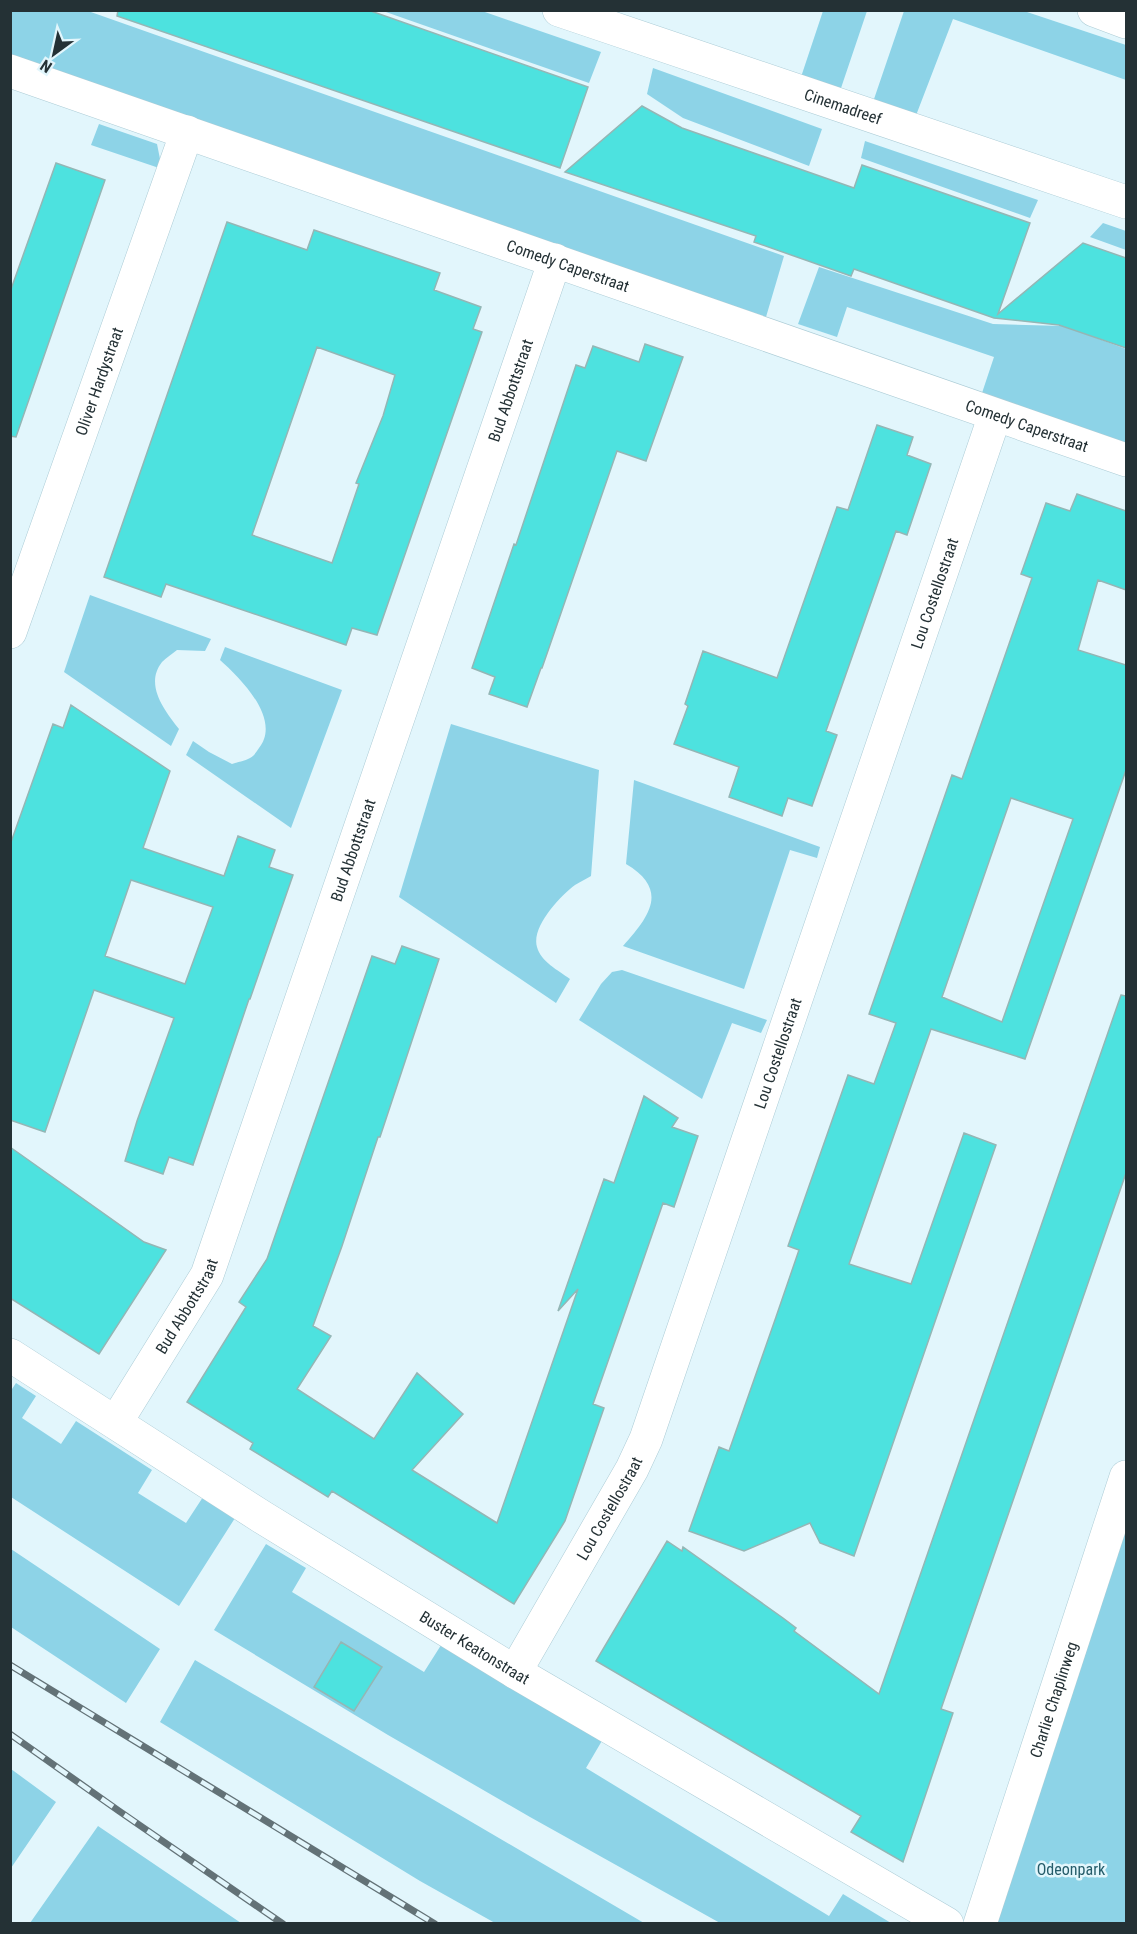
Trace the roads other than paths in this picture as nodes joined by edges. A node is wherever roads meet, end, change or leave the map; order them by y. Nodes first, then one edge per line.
1 (560, 10) edge
2 (1094, 10) edge
3 (1126, 22) edge
4 (10, 71) edge
5 (187, 132) junction
6 (1126, 202) edge
7 (555, 260) junction
8 (995, 415) junction
9 (1126, 460) edge
10 (10, 632) edge
11 (10, 1355) edge
12 (116, 1422) junction
13 (1126, 1477) edge
14 (515, 1672) junction
15 (947, 1923) edge
16 (980, 1923) edge

1 - 6 street, Cinemadreef
2 - 3 street
4 - 5 street, Comedy Caperstraat
5 - 7 street, Comedy Caperstraat
5 - 10 street, Oliver Hardystraat
7 - 8 street, Comedy Caperstraat
7 - 12 street, Bud Abbottstraat
8 - 9 street, Comedy Caperstraat
8 - 14 street, Lou Costellostraat
11 - 12 street, Buster Keatonstraat
12 - 14 street, Buster Keatonstraat
13 - 16 street, Charlie Chaplinweg
14 - 15 street, Buster Keatonstraat

